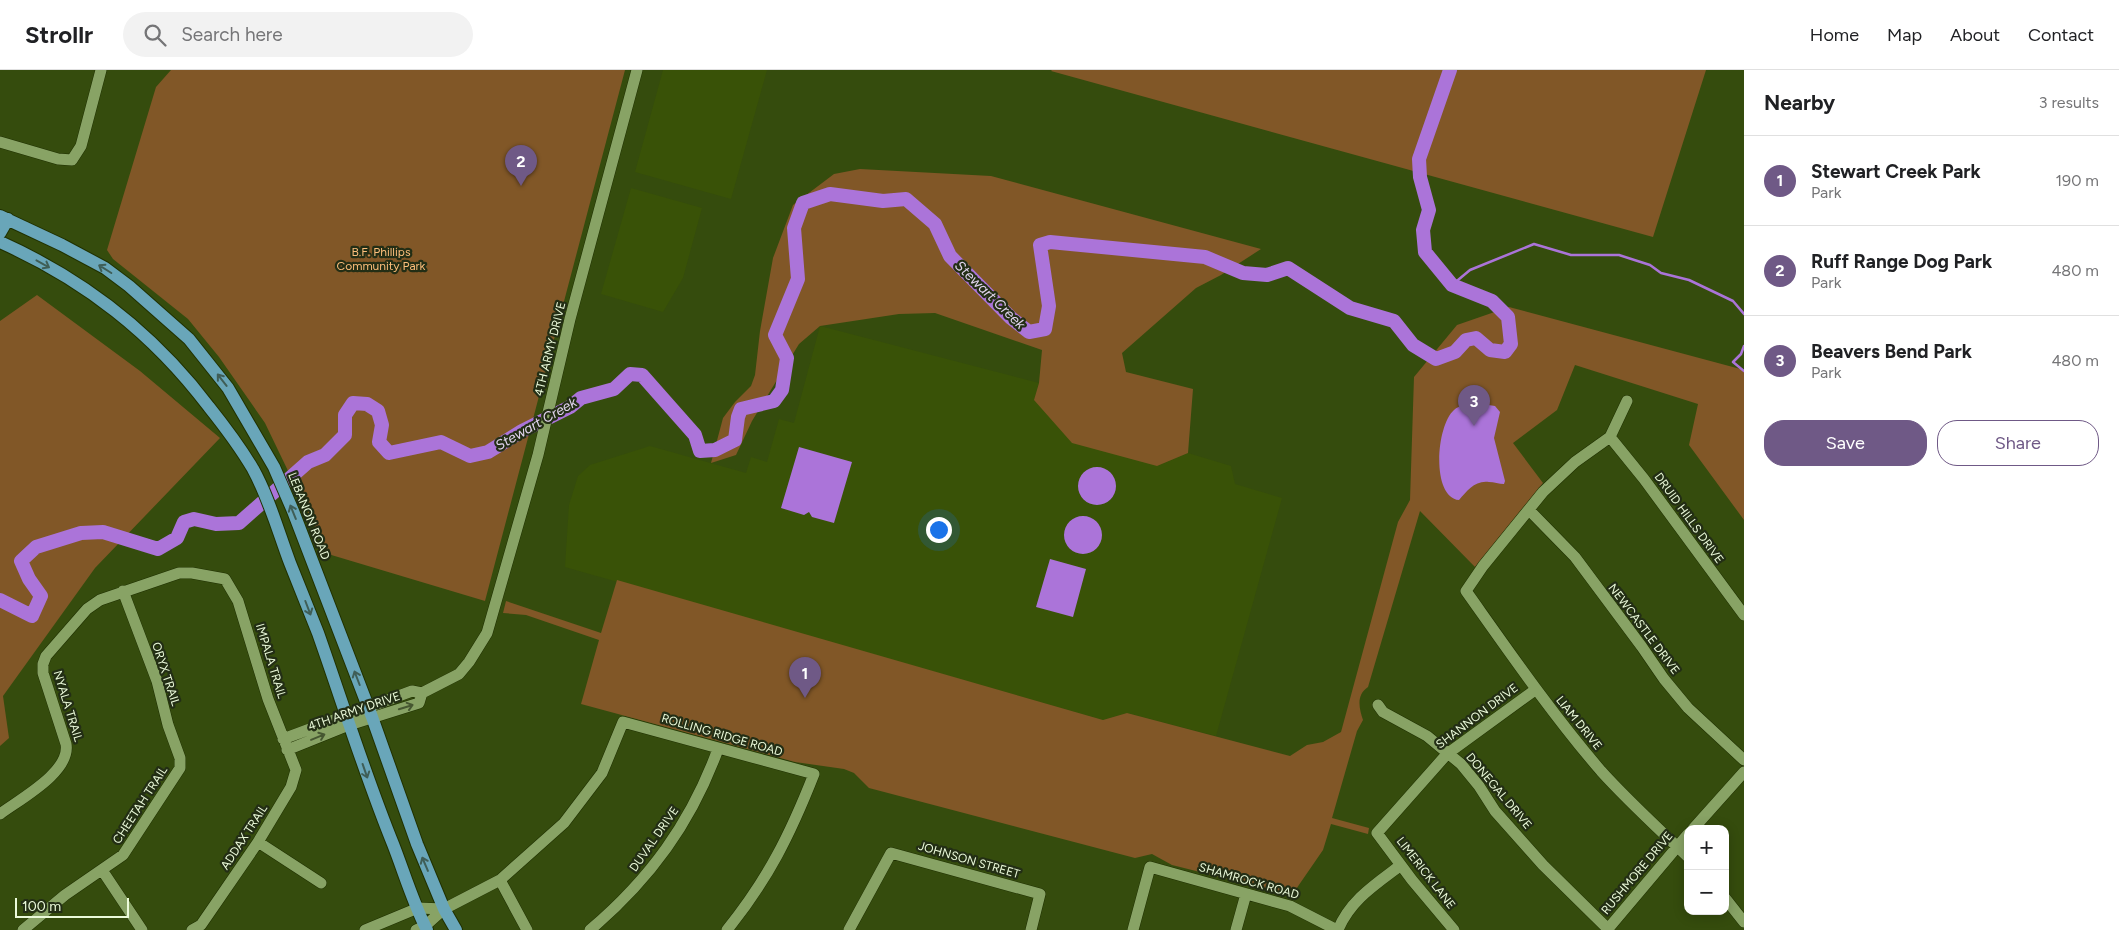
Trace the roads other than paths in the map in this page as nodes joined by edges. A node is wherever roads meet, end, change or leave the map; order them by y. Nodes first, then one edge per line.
1 (101, 70) edge
2 (637, 70) edge
3 (0, 142) edge
4 (4, 217) edge
5 (0, 233) edge
6 (0, 242) edge
7 (1627, 401) dead end
8 (1610, 437) junction
9 (1529, 510) junction
10 (123, 592) junction
11 (1744, 615) edge
12 (1535, 690) junction
13 (1378, 705) dead end
14 (370, 712) junction
15 (348, 721) junction
16 (285, 745) junction
17 (718, 749) junction
18 (1447, 754) junction
19 (1744, 760) edge
20 (180, 765) joint
21 (1744, 772) edge
22 (0, 814) edge
23 (1697, 825) edge
24 (1377, 833) joint
25 (1684, 838) edge
26 (258, 842) junction
27 (1677, 846) junction
28 (1684, 853) edge
29 (1401, 865) junction
30 (102, 870) junction
31 (500, 880) junction
32 (321, 883) dead end
33 (1246, 894) junction
34 (1729, 903) edge
35 (418, 908) junction
36 (444, 908) junction
37 (1744, 922) edge
38 (423, 929) edge
39 (24, 930) edge
40 (142, 930) edge
41 (192, 930) edge
42 (365, 930) edge
43 (456, 930) edge
44 (527, 930) edge
45 (590, 930) edge
46 (727, 930) edge
47 (849, 930) edge
48 (1031, 930) edge
49 (1133, 930) edge
50 (1236, 930) edge
51 (1338, 930) edge
52 (1454, 930) edge
53 (1608, 930) edge

1 - 3 street
2 - 14 street, 4TH ARMY DRIVE
4 - 5 main road
14 -> 4 main road, LEBANON ROAD
6 -> 15 main road
7 - 8 street
8 - 9 street
8 - 11 street, DRUID HILLS DRIVE
9 - 12 street, LIAM DRIVE
9 - 19 street, NEWCASTLE DRIVE
10 - 16 street, IMPALA TRAIL
10 - 20 street, ORYX TRAIL
10 - 22 street, NYALA TRAIL
12 - 18 street, SHANNON DRIVE
12 - 27 street, LIAM DRIVE
13 - 18 street, DONEGAL DRIVE
14 - 15 street, 4TH ARMY DRIVE
36 -> 14 main road, LEBANON ROAD
15 - 16 street, 4TH ARMY DRIVE
15 -> 35 main road
16 - 26 street, ADDAX TRAIL
17 - 31 street, ROLLING RIDGE ROAD
17 - 45 street, DUVAL DRIVE
17 - 46 street, ROLLING RIDGE ROAD
18 - 24 street, SHANNON DRIVE
18 - 53 street, DONEGAL DRIVE
20 - 30 street, CHEETAH TRAIL
21 - 23 street
24 - 29 street, LIMERICK LANE
25 - 27 street, RUSHMORE DRIVE
26 - 32 street
26 - 41 street, ADDAX TRAIL
27 - 28 street, LIAM DRIVE
27 - 53 street, RUSHMORE DRIVE
29 - 51 street
29 - 52 street, LIMERICK LANE
30 - 39 street, CHEETAH TRAIL
30 - 40 street
31 - 36 street
31 - 44 street
33 - 49 street, SHAMROCK ROAD
33 - 50 street
33 - 51 street, SHAMROCK ROAD
34 - 37 street
35 - 36 street
35 - 38 main road
35 - 42 street
36 - 38 street
36 - 43 main road, LEBANON ROAD
47 - 48 street, JOHNSON STREET

